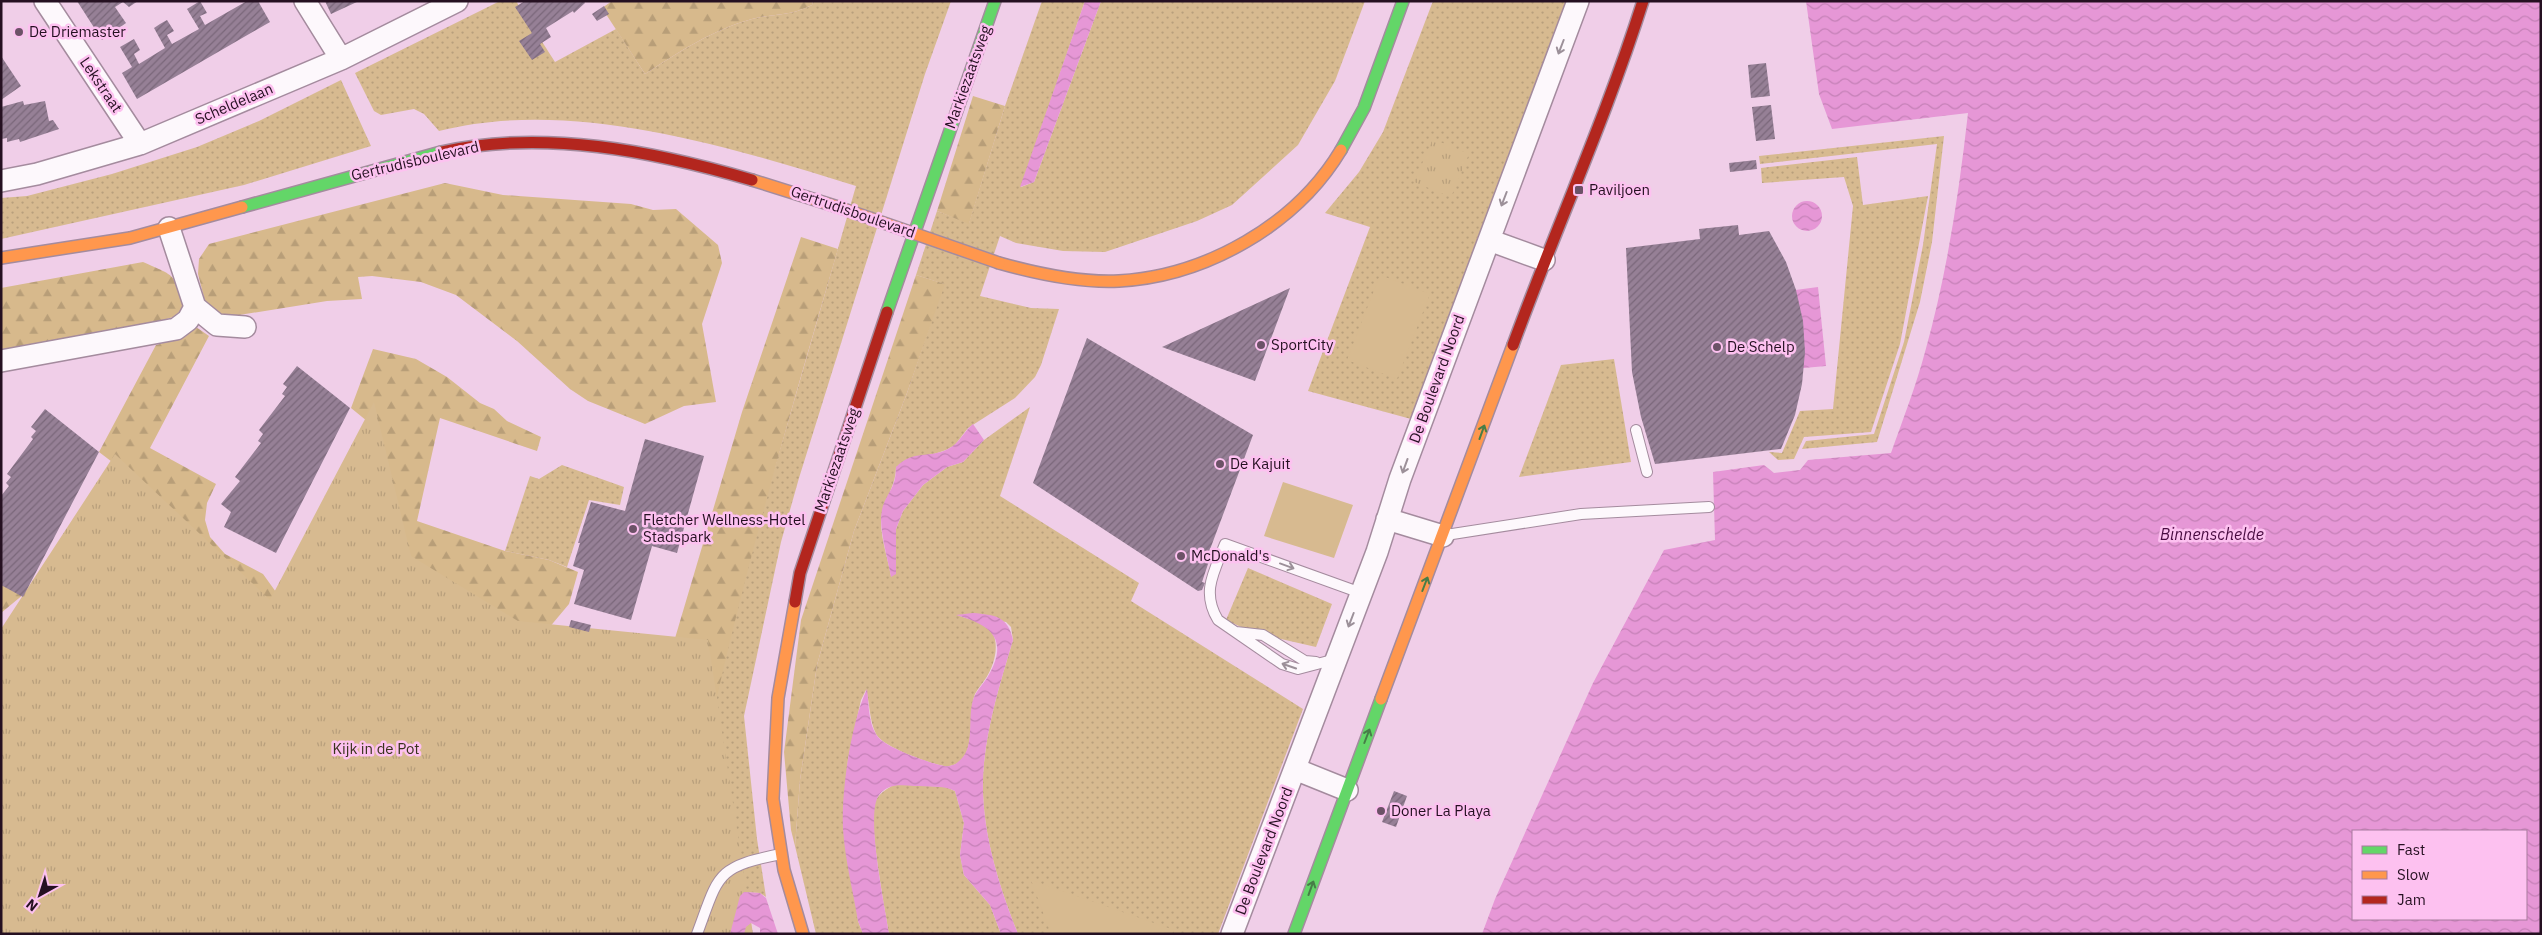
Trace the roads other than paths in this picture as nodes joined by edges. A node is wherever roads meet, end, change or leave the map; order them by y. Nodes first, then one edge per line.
1 (45, 1) edge
2 (304, 1) edge
3 (457, 1) edge
4 (995, 1) edge
5 (1403, 1) edge
6 (1578, 1) edge
7 (1643, 1) edge
8 (341, 59) junction
9 (140, 144) junction
10 (1, 181) edge
11 (169, 228) junction
12 (1489, 240) junction
13 (1, 258) edge
14 (1544, 260) junction
15 (195, 307) junction
16 (246, 327) dead end
17 (1, 361) edge
18 (1636, 430) dead end
19 (1647, 472) dead end
20 (1709, 507) dead end
21 (1387, 519) junction
22 (1442, 536) junction
23 (1361, 593) junction
24 (1327, 660) junction
25 (1295, 769) junction
26 (1347, 790) junction
27 (782, 854) junction
28 (696, 934) edge
29 (803, 934) edge
30 (1232, 934) edge
31 (1294, 934) edge

1 - 9 street, Lekstraat
2 - 8 street
3 - 8 street, Scheldelaan
4 - 27 street, Markiezaatsweg
5 - 11 street, Gertrudisboulevard, bridge
6 -> 12 street, De Boulevard Noord
7 - 14 street
8 - 9 street, Scheldelaan
9 - 10 street, Scheldelaan
11 - 13 street, Gertrudisboulevard
11 - 15 street
12 - 14 street
12 -> 21 street, De Boulevard Noord
22 -> 14 street
15 - 16 street
15 - 17 street
18 - 19 lane
20 - 22 lane
21 - 22 street
21 - 23 street, De Boulevard Noord
26 -> 22 street
23 -> 24 street, De Boulevard Noord
24 -> 23 lane
24 - 25 street, De Boulevard Noord
25 - 26 street, De Boulevard Noord
25 - 30 street, De Boulevard Noord
31 -> 26 street
27 - 28 lane
27 - 29 street, Markiezaatsweg

